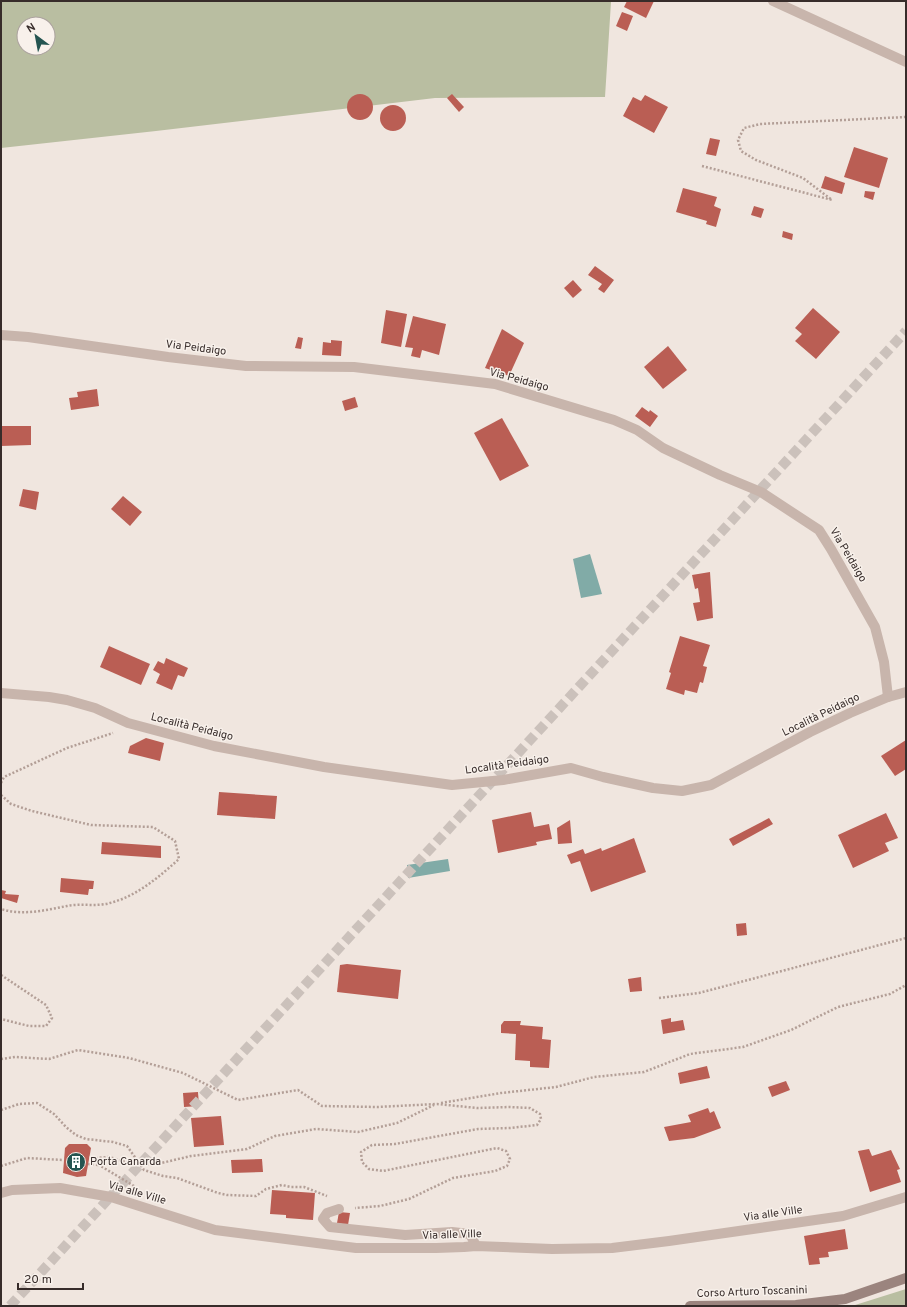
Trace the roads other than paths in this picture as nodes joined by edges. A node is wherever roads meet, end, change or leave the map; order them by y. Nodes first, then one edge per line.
1 (773, 1) edge
2 (906, 62) edge
3 (1, 335) edge
4 (906, 692) edge
5 (1, 693) edge
6 (888, 697) junction
7 (1, 1193) edge
8 (906, 1197) edge
9 (339, 1208) road end
10 (476, 1246) junction
11 (906, 1278) edge
12 (690, 1306) edge

1 - 2 street
3 - 6 street, Via Peidaigo
4 - 6 street, Località Peidaigo
5 - 6 street, Località Peidaigo
7 - 10 street, Via alle Ville
8 - 10 street, Via alle Ville
9 - 10 street
11 - 12 main road, Corso Arturo Toscanini

